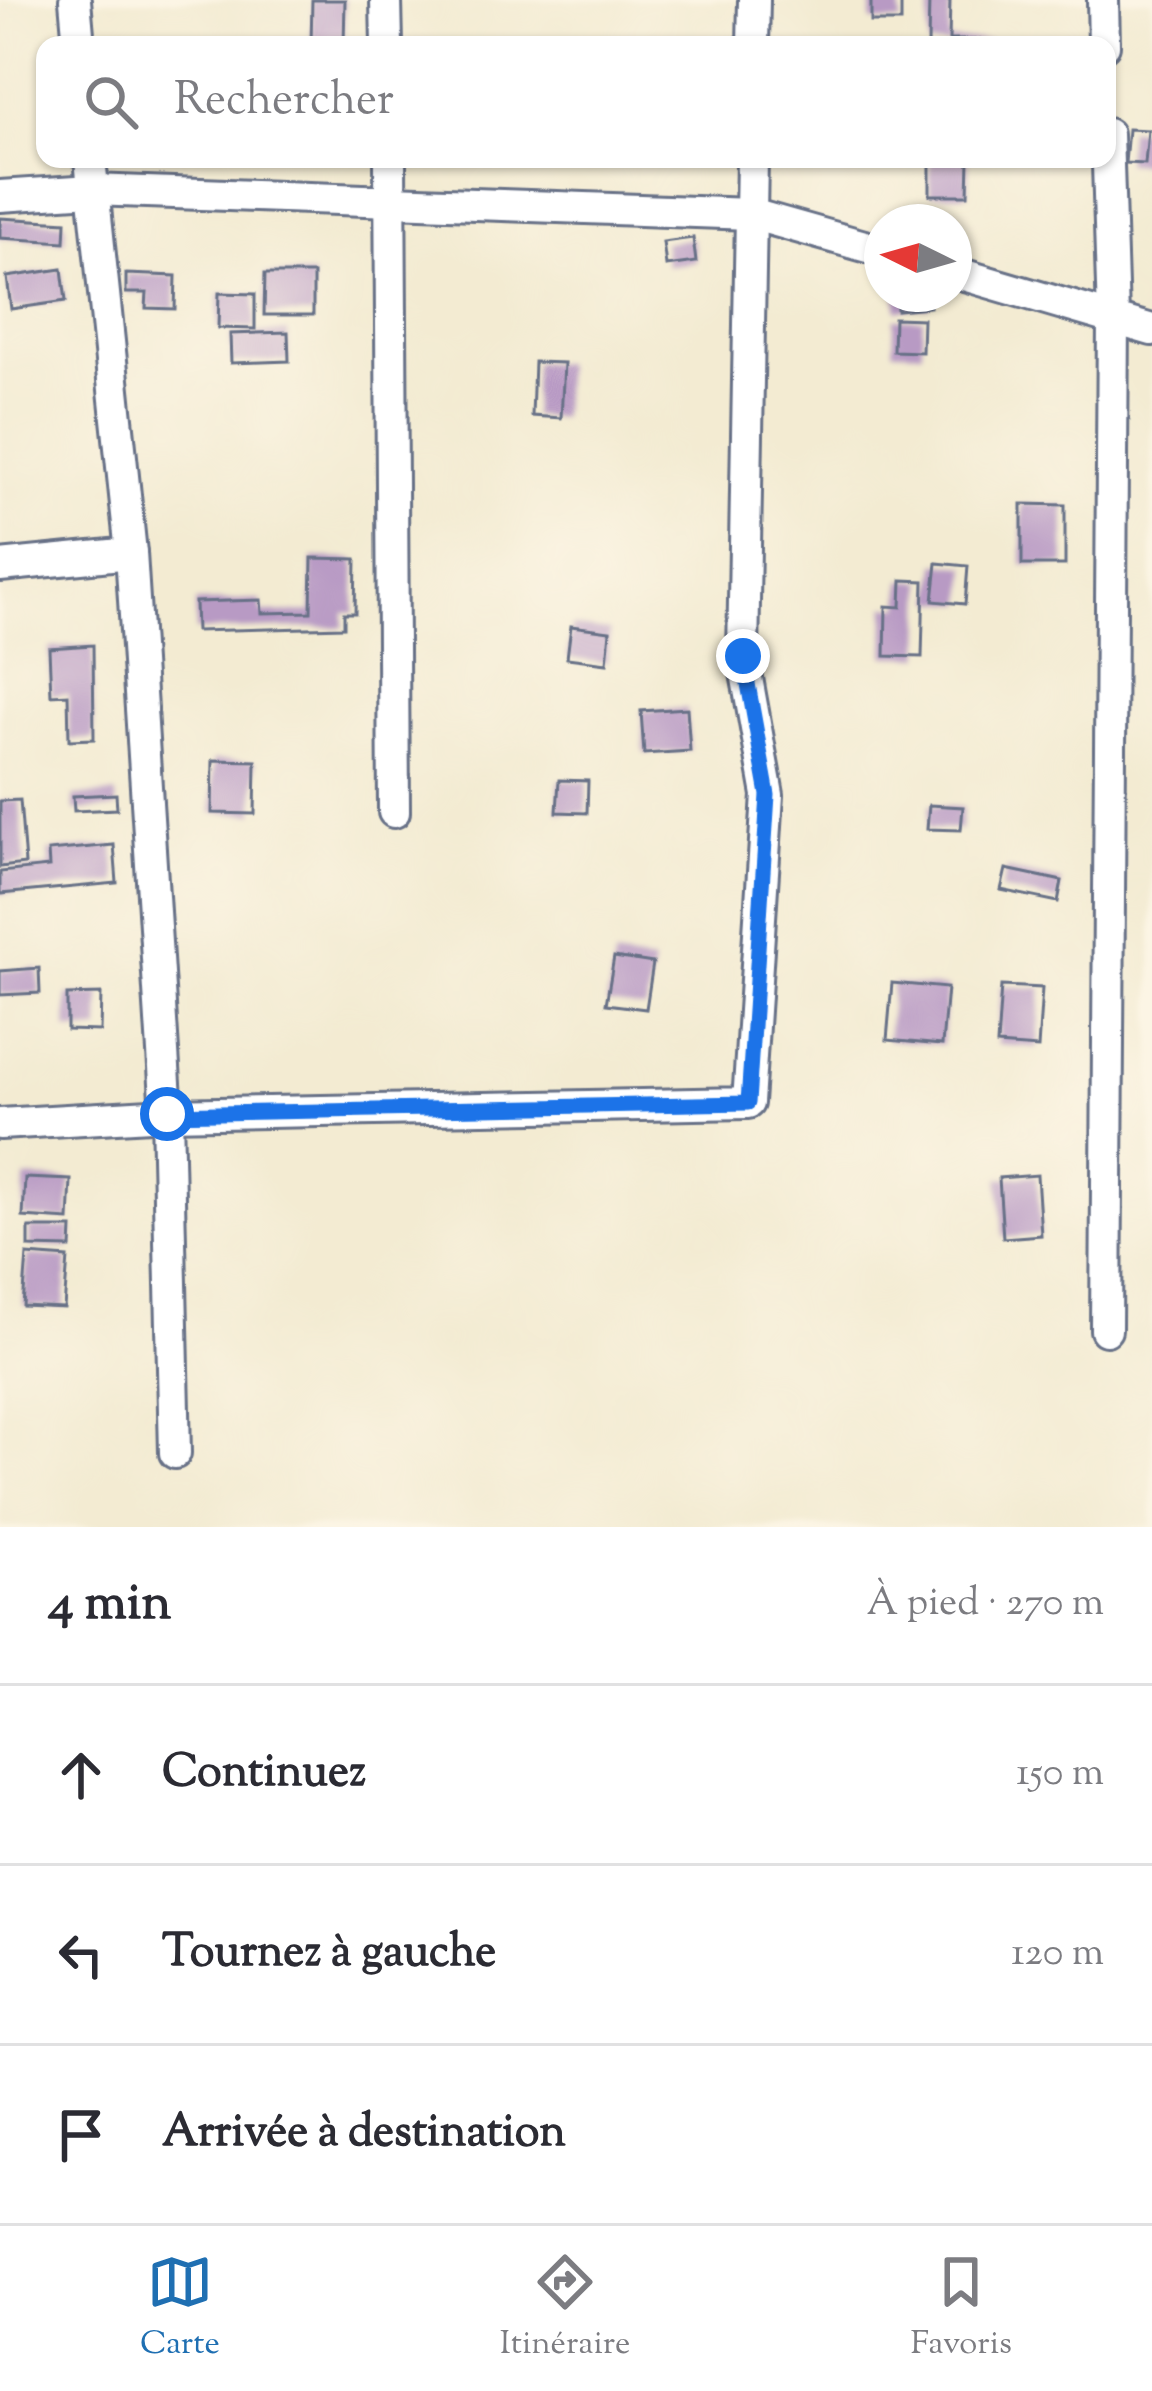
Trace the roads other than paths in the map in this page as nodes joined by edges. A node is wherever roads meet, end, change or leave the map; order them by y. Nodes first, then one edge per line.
1 (75, 0) edge
2 (386, 0) edge
3 (754, 0) edge
4 (1102, 0) edge
5 (78, 36) edge
6 (387, 36) edge
7 (753, 36) edge
8 (1104, 36) edge
9 (90, 168) edge
10 (390, 168) edge
11 (752, 168) edge
12 (1108, 168) edge
13 (92, 190) junction
14 (0, 196) edge
15 (391, 203) junction
16 (752, 214) junction
17 (864, 246) edge
18 (972, 277) edge
19 (1113, 317) junction
20 (1152, 330) edge
21 (131, 553) junction
22 (0, 566) edge
23 (394, 812) dead end
24 (167, 1114) junction
25 (0, 1124) edge
26 (1106, 1330) dead end
27 (175, 1453) dead end

1 - 5 street
2 - 6 street
3 - 7 street
4 - 8 street
9 - 13 street
10 - 15 street
11 - 16 street
12 - 19 street
13 - 14 street
13 - 15 street
13 - 21 street
15 - 16 street
15 - 23 street
16 - 17 street
16 - 24 street
18 - 19 street
19 - 20 street
19 - 26 street
21 - 22 street
21 - 24 street
24 - 25 street
24 - 27 street

